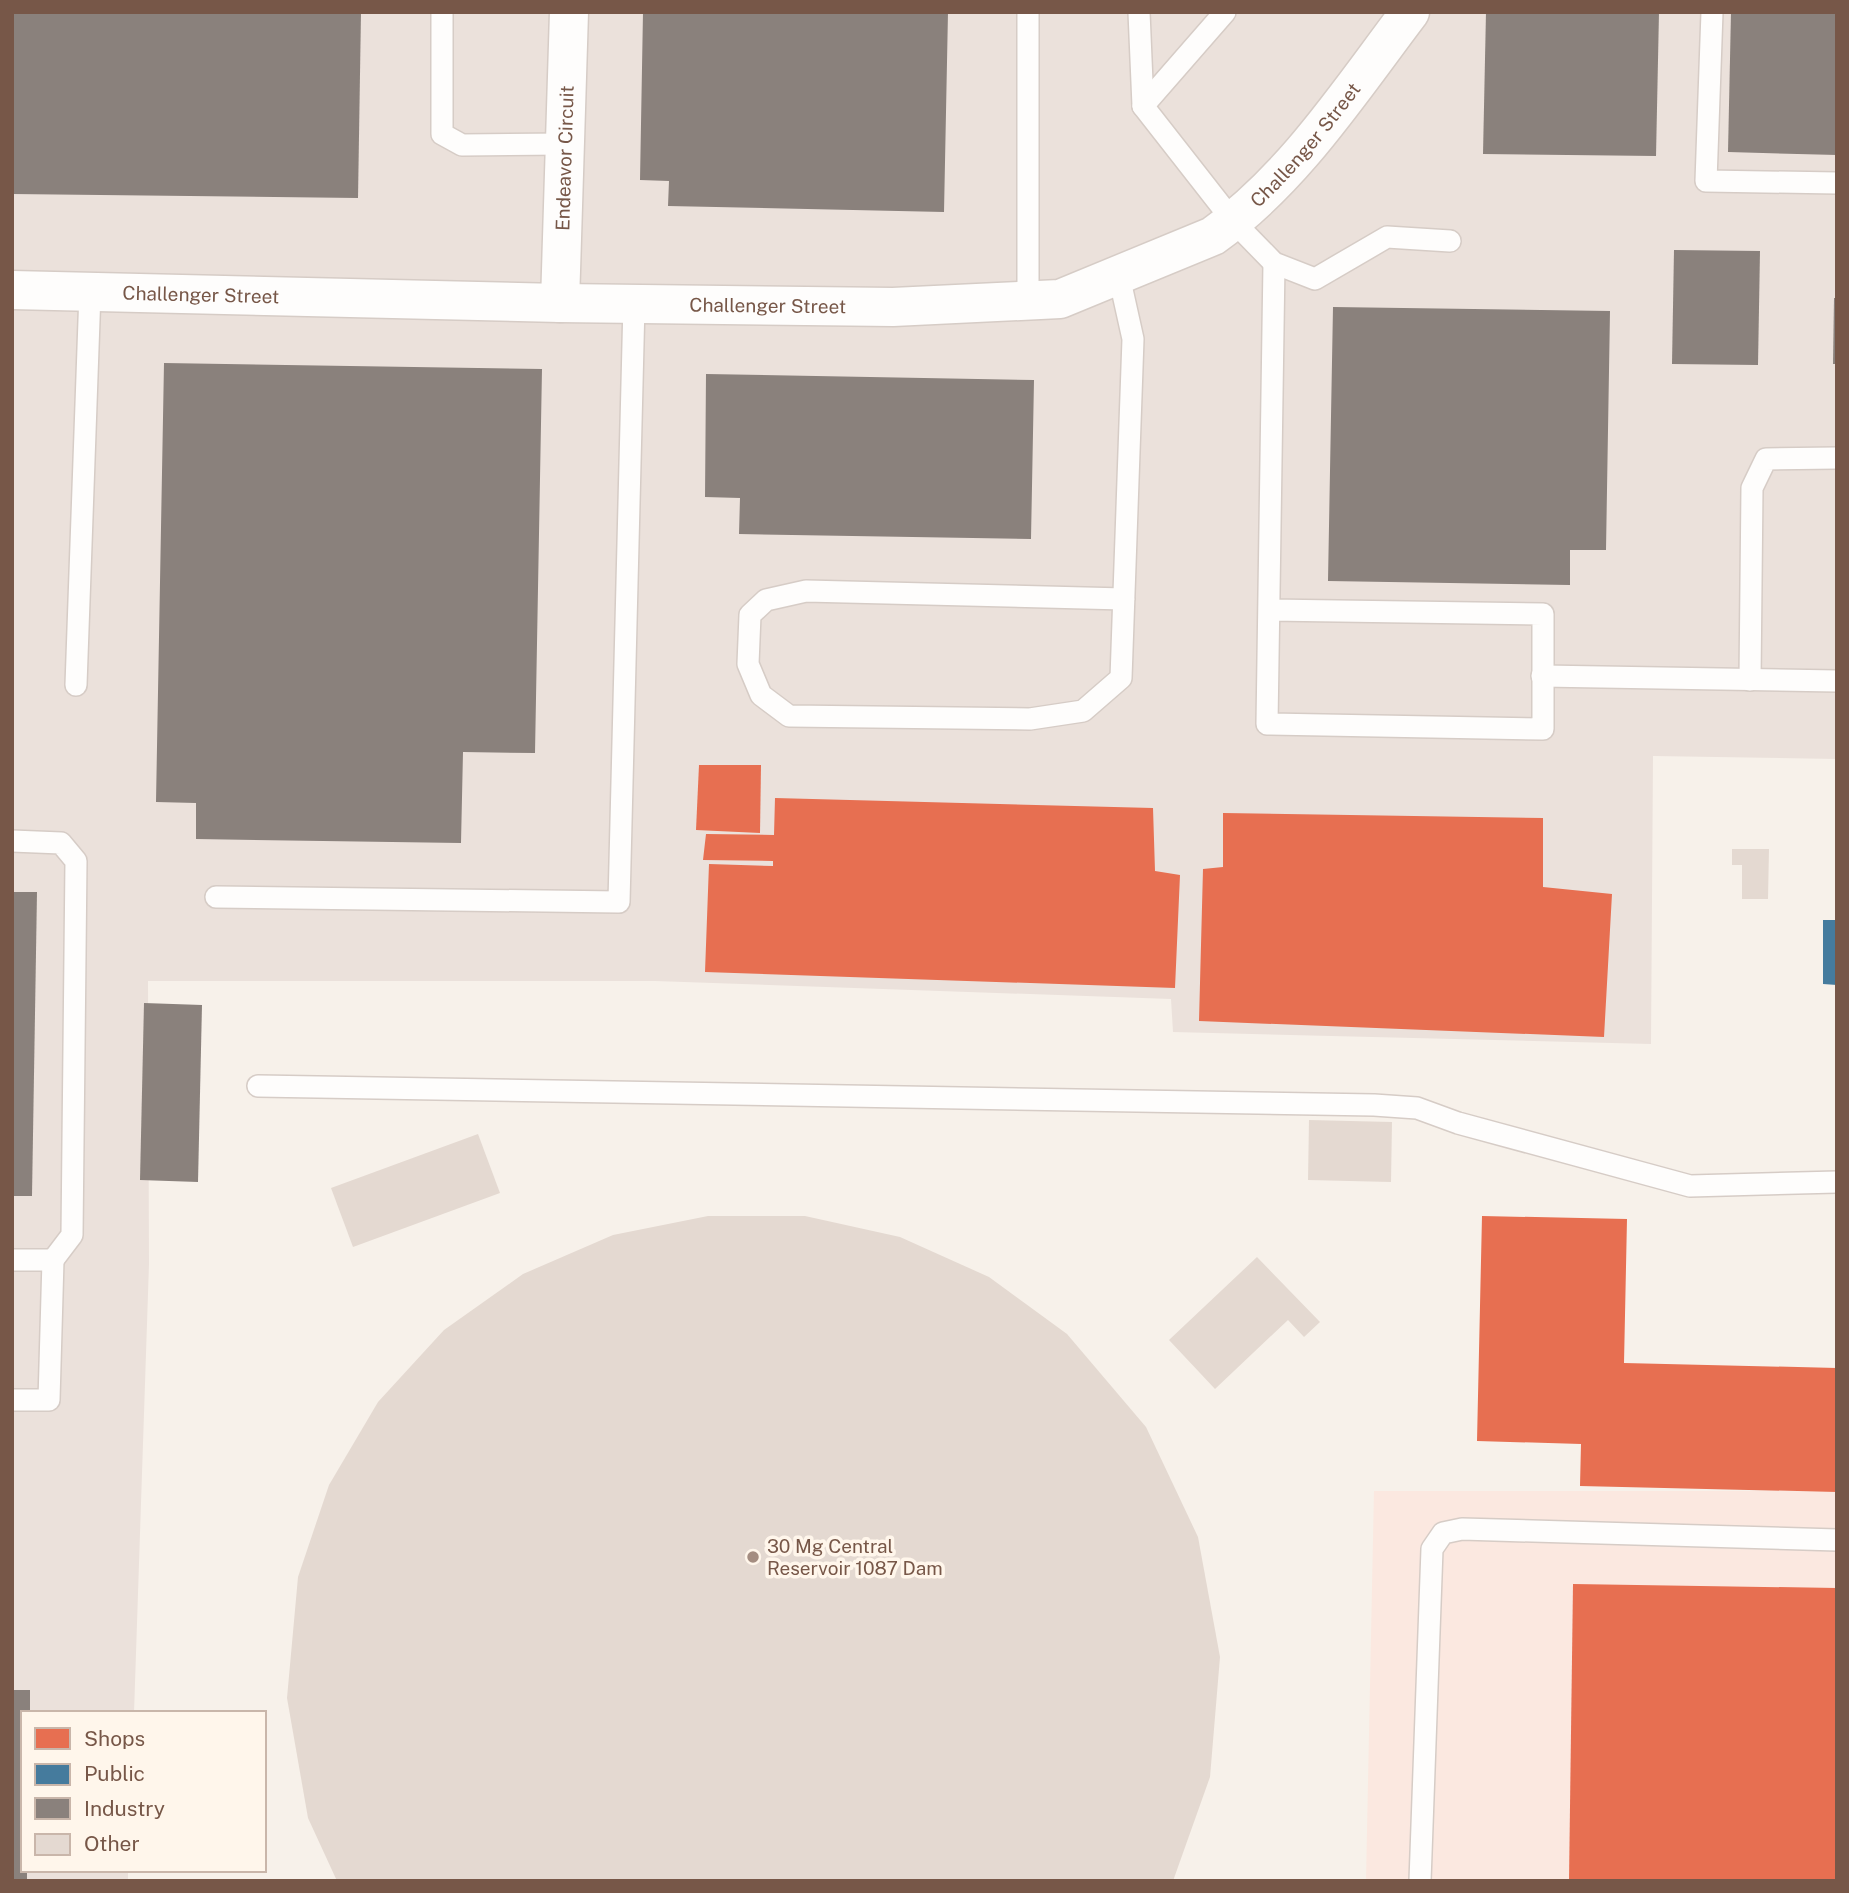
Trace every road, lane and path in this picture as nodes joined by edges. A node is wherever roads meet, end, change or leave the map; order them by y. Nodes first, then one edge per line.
1 (442, 12) edge
2 (569, 12) edge
3 (1028, 12) edge
4 (1139, 12) edge
5 (1225, 12) edge
6 (1410, 12) edge
7 (1713, 12) edge
8 (1143, 106) junction
9 (565, 144) junction
10 (1837, 183) edge
11 (1233, 221) junction
12 (1450, 241) dead end
13 (1274, 263) junction
14 (1119, 276) junction
15 (12, 290) edge
16 (90, 292) junction
17 (1028, 300) junction
18 (560, 303) junction
19 (634, 304) junction
20 (1837, 458) edge
21 (1124, 599) junction
22 (1269, 610) junction
23 (1542, 676) junction
24 (1750, 680) junction
25 (1837, 681) edge
26 (76, 685) dead end
27 (12, 841) edge
28 (216, 897) dead end
29 (258, 1086) dead end
30 (1837, 1182) edge
31 (12, 1260) edge
32 (53, 1260) junction
33 (12, 1400) edge
34 (1837, 1540) edge
35 (1420, 1881) edge

1 - 9 lane
2 - 9 street, Endeavor Circuit
3 - 17 lane
4 - 8 lane
5 - 8 lane
6 - 11 street, Challenger Street
7 - 10 lane
8 - 11 lane
9 - 18 street, Endeavor Circuit
11 - 13 lane
11 - 14 street, Challenger Street
12 - 13 lane
13 - 22 lane
14 - 17 street, Challenger Street
14 - 21 lane
15 - 16 street, Challenger Street
16 - 18 street, Challenger Street
16 - 26 lane
17 - 19 street, Challenger Street
18 - 19 street, Challenger Street
19 - 28 lane
20 - 24 lane
21 - 21 lane
22 - 23 lane
22 - 23 lane
23 - 24 lane
24 - 25 lane
27 - 32 lane
29 - 30 lane
31 - 32 lane
32 - 33 lane
34 - 35 lane

